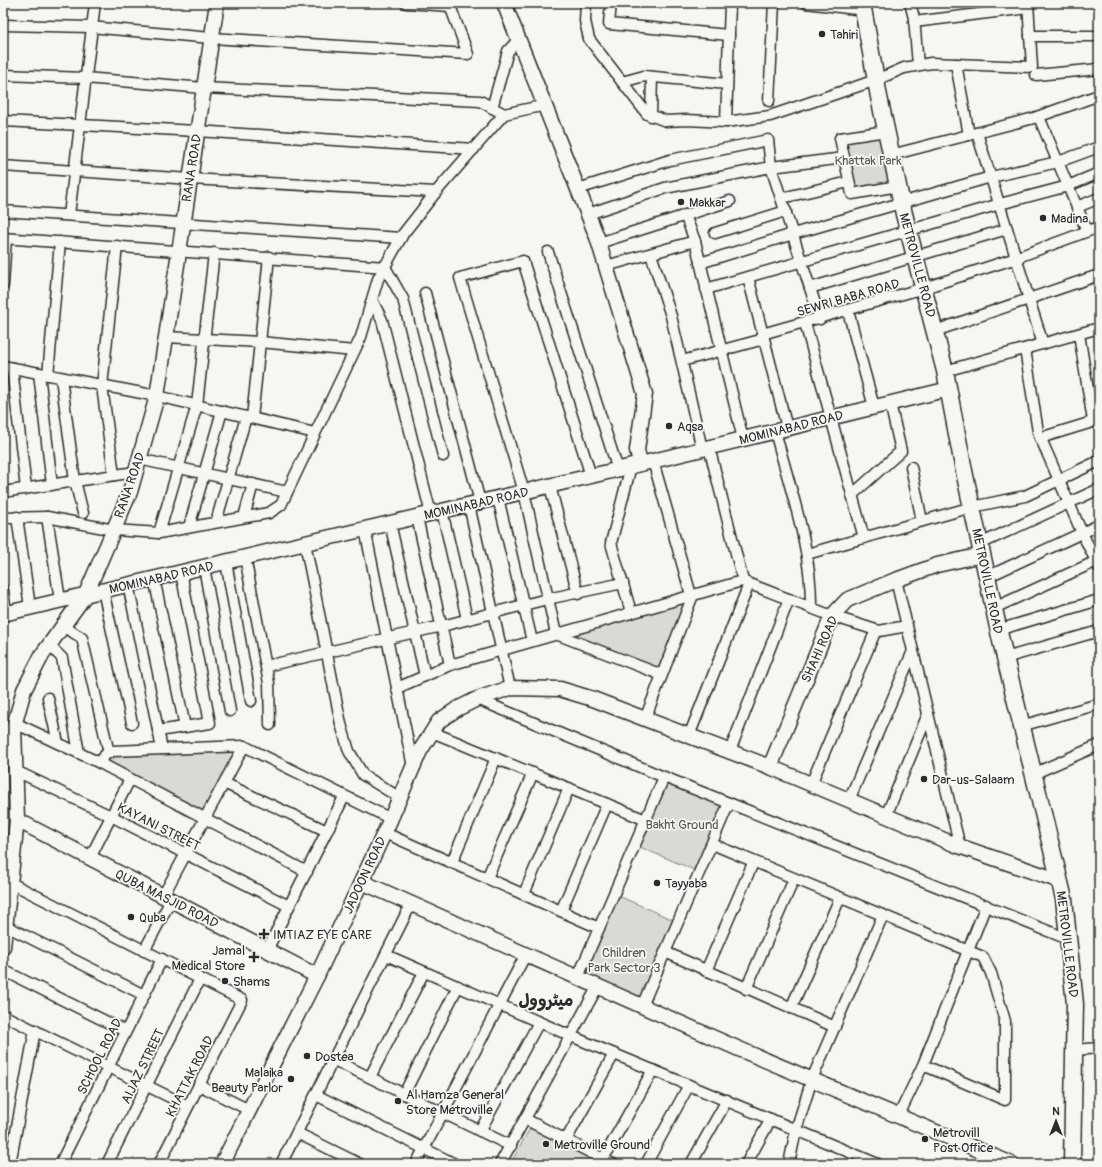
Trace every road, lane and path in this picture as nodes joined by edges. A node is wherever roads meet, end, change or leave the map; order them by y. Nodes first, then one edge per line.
1 (95, 3) edge
2 (217, 3) edge
3 (406, 3) edge
4 (504, 3) edge
5 (586, 3) edge
6 (611, 3) edge
7 (730, 3) edge
8 (774, 3) edge
9 (806, 3) edge
10 (910, 3) edge
11 (449, 5) edge
12 (1028, 5) edge
13 (863, 7) edge
14 (914, 22) junction
15 (3, 24) edge
16 (90, 26) junction
17 (729, 35) junction
18 (1030, 36) junction
19 (1099, 36) edge
20 (211, 38) junction
21 (519, 40) junction
22 (956, 64) junction
23 (918, 65) junction
24 (1099, 69) edge
25 (3, 75) edge
26 (1036, 75) dead end
27 (652, 77) junction
28 (85, 78) junction
29 (876, 80) junction
30 (622, 82) junction
31 (727, 84) junction
32 (204, 88) junction
33 (1099, 94) edge
34 (769, 102) dead end
35 (546, 105) junction
36 (492, 108) junction
37 (504, 114) junction
38 (651, 116) junction
39 (1039, 117) junction
40 (3, 120) edge
41 (726, 122) junction
42 (80, 125) junction
43 (197, 131) junction
44 (886, 131) junction
45 (973, 134) junction
46 (1099, 147) edge
47 (474, 149) junction
48 (891, 156) junction
49 (844, 158) junction
50 (1058, 162) junction
51 (3, 166) edge
52 (772, 167) junction
53 (74, 171) junction
54 (1099, 173) edge
55 (991, 177) junction
56 (190, 179) junction
57 (849, 182) junction
58 (898, 186) junction
59 (1068, 186) junction
60 (578, 189) junction
61 (436, 192) junction
62 (782, 198) junction
63 (1099, 198) edge
64 (730, 201) dead end
65 (902, 204) junction
66 (1000, 204) junction
67 (1077, 207) junction
68 (3, 210) edge
69 (786, 211) junction
70 (588, 214) junction
71 (69, 215) junction
72 (685, 215) junction
73 (183, 223) junction
74 (1008, 229) junction
75 (1098, 229) edge
76 (909, 231) junction
77 (1087, 232) junction
78 (715, 233) dead end
79 (793, 234) junction
80 (4, 238) edge
81 (401, 238) junction
82 (695, 241) junction
83 (60, 242) junction
84 (599, 243) junction
85 (117, 246) junction
86 (179, 250) junction
87 (548, 252) dead end
88 (214, 253) junction
89 (650, 254) junction
90 (269, 257) junction
91 (916, 257) junction
92 (1016, 258) junction
93 (802, 262) junction
94 (700, 264) junction
95 (606, 266) junction
96 (385, 267) junction
97 (1099, 275) edge
98 (748, 277) junction
99 (3, 285) edge
100 (810, 288) junction
101 (924, 288) junction
102 (706, 289) junction
103 (425, 293) dead end
104 (1029, 299) junction
105 (372, 300) junction
106 (848, 310) junction
107 (820, 319) junction
108 (804, 323) junction
109 (1099, 328) edge
110 (935, 331) junction
111 (1079, 334) junction
112 (166, 337) junction
113 (763, 337) junction
114 (205, 340) junction
115 (260, 342) junction
116 (1043, 344) junction
117 (1026, 349) junction
118 (354, 351) junction
119 (723, 351) junction
120 (682, 361) junction
121 (8, 367) edge
122 (945, 371) junction
123 (44, 374) junction
124 (61, 378) junction
125 (102, 386) junction
126 (949, 389) junction
127 (157, 396) junction
128 (890, 403) junction
129 (197, 405) junction
130 (874, 407) junction
131 (222, 412) junction
132 (249, 418) junction
133 (831, 418) junction
134 (1096, 420) edge
135 (781, 430) junction
136 (315, 433) junction
137 (1040, 438) junction
138 (744, 439) junction
139 (705, 448) junction
140 (443, 456) dead end
141 (139, 459) junction
142 (1099, 461) edge
143 (635, 465) junction
144 (179, 467) junction
145 (911, 467) dead end
146 (135, 472) junction
147 (204, 473) junction
148 (114, 476) junction
149 (590, 476) junction
150 (229, 478) junction
151 (1058, 480) junction
152 (75, 481) junction
153 (253, 484) junction
154 (52, 485) junction
155 (550, 486) junction
156 (26, 489) junction
157 (1099, 489) edge
158 (3, 492) edge
159 (287, 492) junction
160 (524, 492) junction
161 (852, 495) junction
162 (498, 498) junction
163 (1069, 503) junction
164 (474, 504) junction
165 (972, 507) junction
166 (83, 512) dead end
167 (436, 512) junction
168 (17, 517) junction
169 (47, 517) junction
170 (244, 517) junction
171 (417, 517) junction
172 (3, 518) edge
173 (922, 521) junction
174 (216, 522) junction
175 (390, 523) junction
176 (1099, 525) edge
177 (189, 527) junction
178 (365, 529) junction
179 (114, 530) junction
180 (159, 533) junction
181 (1082, 533) junction
182 (864, 538) junction
183 (305, 543) junction
184 (981, 550) junction
185 (807, 554) junction
186 (245, 557) junction
187 (226, 562) junction
188 (1098, 563) edge
189 (204, 567) junction
190 (182, 572) junction
191 (987, 577) junction
192 (154, 578) junction
193 (896, 580) junction
194 (622, 583) junction
195 (746, 583) junction
196 (128, 584) junction
197 (3, 590) edge
198 (103, 590) junction
199 (86, 594) junction
200 (578, 594) junction
201 (692, 595) junction
202 (547, 598) junction
203 (789, 599) junction
204 (60, 600) junction
205 (1099, 600) edge
206 (522, 604) junction
207 (30, 607) junction
208 (811, 608) junction
209 (994, 608) junction
210 (631, 612) junction
211 (5, 613) edge
212 (493, 613) junction
213 (832, 616) junction
214 (468, 619) junction
215 (64, 626) junction
216 (442, 626) junction
217 (907, 626) junction
218 (876, 630) junction
219 (998, 630) junction
220 (416, 631) junction
221 (1099, 631) edge
222 (556, 634) junction
223 (387, 638) junction
224 (532, 640) junction
225 (49, 645) junction
226 (501, 649) junction
227 (913, 650) junction
228 (327, 652) junction
229 (1005, 658) junction
230 (450, 665) junction
231 (266, 666) junction
232 (425, 676) junction
233 (662, 676) junction
234 (397, 688) junction
235 (510, 688) junction
236 (48, 698) dead end
237 (477, 700) junction
238 (250, 701) dead end
239 (1099, 704) edge
240 (230, 711) dead end
241 (928, 714) junction
242 (645, 719) junction
243 (132, 723) dead end
244 (270, 724) dead end
245 (1021, 726) junction
246 (185, 727) junction
247 (158, 731) junction
248 (432, 732) junction
249 (11, 733) edge
250 (689, 736) junction
251 (58, 743) junction
252 (1099, 745) edge
253 (244, 746) junction
254 (162, 749) junction
255 (730, 752) junction
256 (78, 753) junction
257 (109, 753) junction
258 (496, 758) junction
259 (100, 763) junction
260 (413, 767) junction
261 (770, 767) junction
262 (16, 771) junction
263 (533, 773) junction
264 (1033, 774) junction
265 (664, 777) junction
266 (130, 779) junction
267 (224, 783) junction
268 (812, 784) junction
269 (569, 788) junction
270 (344, 797) junction
271 (400, 798) junction
272 (849, 800) junction
273 (729, 803) junction
274 (607, 804) junction
275 (111, 816) junction
276 (886, 816) junction
277 (205, 818) junction
278 (391, 819) junction
279 (17, 820) junction
280 (646, 820) junction
281 (327, 831) junction
282 (385, 832) junction
283 (712, 844) junction
284 (9, 845) edge
285 (960, 847) junction
286 (186, 855) junction
287 (90, 858) junction
288 (452, 862) junction
289 (753, 863) junction
290 (307, 872) junction
291 (487, 878) junction
292 (794, 879) junction
293 (1060, 881) junction
294 (362, 882) junction
295 (11, 883) junction
296 (524, 894) junction
297 (167, 898) junction
298 (840, 898) junction
299 (411, 904) junction
300 (986, 905) junction
301 (289, 906) junction
302 (561, 911) junction
303 (883, 915) junction
304 (6, 926) junction
305 (599, 928) junction
306 (1068, 938) junction
307 (3, 947) edge
308 (267, 950) junction
309 (144, 951) junction
310 (968, 951) junction
311 (665, 952) junction
312 (526, 954) junction
313 (386, 955) junction
314 (162, 959) junction
315 (3, 970) edge
316 (706, 971) junction
317 (424, 972) junction
318 (317, 976) junction
319 (578, 977) junction
320 (200, 979) junction
321 (458, 986) junction
322 (598, 986) junction
323 (746, 989) junction
324 (144, 995) junction
325 (500, 1004) junction
326 (642, 1006) junction
327 (791, 1008) junction
328 (3, 1015) edge
329 (540, 1022) junction
330 (835, 1027) junction
331 (35, 1030) junction
332 (125, 1031) junction
333 (571, 1036) junction
334 (1099, 1048) edge
335 (1074, 1050) junction
336 (614, 1054) junction
337 (334, 1060) junction
338 (923, 1065) junction
339 (107, 1066) junction
340 (653, 1070) junction
341 (370, 1077) junction
342 (812, 1080) junction
343 (199, 1085) junction
344 (689, 1085) junction
345 (146, 1086) junction
346 (404, 1094) junction
347 (316, 1095) junction
348 (727, 1100) junction
349 (188, 1106) junction
350 (249, 1110) junction
351 (443, 1113) junction
352 (898, 1117) junction
353 (772, 1118) junction
354 (525, 1119) junction
355 (796, 1130) junction
356 (480, 1131) junction
357 (297, 1133) junction
358 (566, 1140) junction
359 (511, 1146) junction
360 (424, 1149) junction
361 (983, 1158) edge
362 (603, 1159) junction
363 (10, 1164) edge
364 (60, 1164) edge
365 (108, 1164) edge
366 (159, 1164) edge
367 (222, 1164) edge
368 (281, 1164) edge
369 (360, 1164) edge
370 (416, 1164) edge
371 (455, 1164) edge
372 (500, 1164) edge
373 (613, 1164) edge
374 (646, 1164) edge
375 (691, 1164) edge
376 (746, 1164) edge
377 (789, 1164) edge
378 (878, 1164) edge
379 (1012, 1164) edge
380 (1072, 1164) edge

1 - 16 street
2 - 20 street, RANA ROAD
3 - 11 street
4 - 21 street
5 - 30 street
6 - 17 street
7 - 17 street
8 - 34 street
9 - 13 street
10 - 14 street
11 - 20 street
12 - 14 street
12 - 18 street
13 - 29 main road, METROVILLE ROAD
14 - 23 street
15 - 16 street
16 - 20 street
16 - 28 street
17 - 31 street
18 - 19 street
18 - 22 street
20 - 32 street, RANA ROAD
21 - 35 street
21 - 36 street
22 - 23 street
22 - 45 street
23 - 29 street
24 - 26 street
25 - 28 street
27 - 30 street
27 - 31 street
27 - 38 street
28 - 32 street
28 - 42 street
29 - 41 street
29 - 44 main road, METROVILLE ROAD
30 - 38 street
31 - 41 street
32 - 36 street
32 - 43 street, RANA ROAD
33 - 39 street
35 - 37 street
35 - 60 street
36 - 37 street
37 - 47 street
38 - 41 street
39 - 45 street
39 - 50 street
40 - 42 street
42 - 43 street
42 - 53 street
43 - 47 street
43 - 56 street, RANA ROAD
44 - 48 main road, METROVILLE ROAD
44 - 49 street
45 - 48 street
45 - 55 street
46 - 50 street
47 - 61 street
48 - 58 main road, METROVILLE ROAD
49 - 52 street
49 - 57 street
50 - 55 street
50 - 59 street
51 - 53 street
52 - 60 street
52 - 62 street
52 - 70 street
53 - 56 street
53 - 71 street
54 - 59 street
55 - 65 street
55 - 66 street
56 - 61 street
56 - 73 street, RANA ROAD
57 - 58 street
57 - 62 street
58 - 65 main road, METROVILLE ROAD
59 - 66 street
59 - 67 street
60 - 70 street
61 - 81 street
62 - 69 street
63 - 67 street
64 - 72 street
65 - 76 main road, METROVILLE ROAD
65 - 79 street
66 - 74 street
66 - 76 street
67 - 77 street
68 - 71 street
69 - 78 street
69 - 79 street
70 - 84 street
71 - 73 street
72 - 82 street
72 - 84 street
73 - 81 street
73 - 86 street, RANA ROAD
74 - 91 street
74 - 92 street
75 - 77 street, SEWRI BABA ROAD
76 - 91 main road, METROVILLE ROAD
76 - 93 street
77 - 92 street, SEWRI BABA ROAD
79 - 93 street
79 - 94 street
80 - 83 street
80 - 99 street
81 - 96 street
82 - 89 street
82 - 94 street
83 - 85 street
83 - 123 street
84 - 95 street
85 - 86 street
85 - 125 street
86 - 88 street
86 - 112 street, RANA ROAD
87 - 143 street
88 - 90 street
88 - 114 street
89 - 95 street
89 - 120 street
90 - 96 street
90 - 115 street
91 - 100 street
91 - 101 main road, METROVILLE ROAD
92 - 101 street, SEWRI BABA ROAD
92 - 104 street
93 - 98 street
93 - 100 street
94 - 102 street
95 - 143 street
96 - 105 street
96 - 140 street
97 - 104 street
98 - 102 street
98 - 113 street
100 - 107 street
101 - 106 street, SEWRI BABA ROAD
101 - 110 main road, METROVILLE ROAD
102 - 119 street
103 - 164 street
104 - 110 street
104 - 116 street
105 - 118 street
105 - 167 street
106 - 107 street, SEWRI BABA ROAD
106 - 130 street
107 - 108 street, SEWRI BABA ROAD
108 - 113 street, SEWRI BABA ROAD
108 - 133 street
109 - 111 street
110 - 122 main road, METROVILLE ROAD
111 - 116 street
111 - 134 street
112 - 114 street
112 - 127 street, RANA ROAD
113 - 119 street, SEWRI BABA ROAD
113 - 135 street
114 - 115 street
114 - 129 street
115 - 118 street
115 - 132 street
116 - 117 street
117 - 122 street
117 - 137 street
118 - 136 street
119 - 120 street, SEWRI BABA ROAD
119 - 138 street
120 - 139 street
121 - 123 street
121 - 156 street
122 - 126 main road, METROVILLE ROAD
123 - 124 street
123 - 154 street
124 - 125 street
124 - 152 street
125 - 127 street
125 - 148 street
126 - 128 street, MOMINABAD ROAD
126 - 165 main road, METROVILLE ROAD
127 - 129 street
127 - 141 street, RANA ROAD
128 - 130 street, MOMINABAD ROAD
128 - 161 street
129 - 131 street
129 - 144 street
130 - 133 street, MOMINABAD ROAD
131 - 132 street
131 - 147 street
132 - 136 street
132 - 150 street
133 - 135 street, MOMINABAD ROAD
133 - 161 street
134 - 137 street
135 - 138 street, MOMINABAD ROAD
135 - 185 street
136 - 159 street
137 - 151 street
138 - 139 street, MOMINABAD ROAD
139 - 143 street, MOMINABAD ROAD
139 - 195 street
141 - 144 street
141 - 146 street, RANA ROAD
142 - 151 street
143 - 149 street, MOMINABAD ROAD
143 - 194 street
143 - 201 street
144 - 147 street
144 - 180 street
145 - 173 street
146 - 148 street
146 - 179 street, RANA ROAD
147 - 150 street
147 - 177 street
148 - 152 street
149 - 155 street, MOMINABAD ROAD
149 - 160 street
150 - 153 street
150 - 174 street
151 - 163 street
151 - 165 street
152 - 154 street
152 - 166 street
153 - 159 street
153 - 170 street
154 - 156 street
155 - 160 street, MOMINABAD ROAD
155 - 200 street
156 - 158 street
157 - 163 street
159 - 170 street
160 - 162 street, MOMINABAD ROAD
160 - 202 street
161 - 182 street
162 - 164 street, MOMINABAD ROAD
162 - 206 street
163 - 181 street
163 - 184 street
164 - 167 street, MOMINABAD ROAD
164 - 212 street
165 - 173 street
165 - 184 main road, METROVILLE ROAD
167 - 171 street, MOMINABAD ROAD
167 - 214 street
168 - 169 street
168 - 172 street
168 - 207 street
169 - 179 street
169 - 204 street
170 - 174 street
171 - 175 street, MOMINABAD ROAD
171 - 216 street
173 - 182 street
174 - 177 street
175 - 178 street, MOMINABAD ROAD
175 - 220 street
176 - 181 street
177 - 180 street
178 - 183 street, MOMINABAD ROAD
178 - 223 street
179 - 180 street
179 - 199 street, RANA ROAD
181 - 188 street
181 - 191 street
182 - 185 street
183 - 186 street, MOMINABAD ROAD
183 - 228 street
184 - 191 main road, METROVILLE ROAD
184 - 193 street, SHAHI ROAD
185 - 208 street
186 - 187 street, MOMINABAD ROAD
186 - 231 street
187 - 189 street, MOMINABAD ROAD
187 - 238 street
188 - 209 street
189 - 190 street, MOMINABAD ROAD
189 - 240 street
190 - 192 street, MOMINABAD ROAD
190 - 246 street
191 - 209 main road, METROVILLE ROAD
192 - 196 street, MOMINABAD ROAD
192 - 246 street
193 - 213 street, SHAHI ROAD
193 - 217 street
194 - 200 street
194 - 210 street
195 - 201 street
195 - 203 street
195 - 250 street
196 - 198 street, MOMINABAD ROAD
196 - 247 street
197 - 211 street
198 - 199 street, MOMINABAD ROAD
198 - 243 street
199 - 204 street, MOMINABAD ROAD
199 - 215 street, RANA ROAD
200 - 202 street
201 - 210 street
201 - 233 street
202 - 206 street
202 - 222 street
203 - 208 street
203 - 255 street
204 - 207 street, MOMINABAD ROAD
205 - 219 street
206 - 212 street
206 - 224 street
207 - 211 street, MOMINABAD ROAD
208 - 213 street
209 - 219 main road, METROVILLE ROAD
210 - 222 street
212 - 214 street
212 - 226 street
213 - 218 street
213 - 261 street, SHAHI ROAD
214 - 216 street
215 - 225 street, RANA ROAD
215 - 257 street
216 - 220 street
216 - 230 street
217 - 218 street
217 - 227 street
218 - 268 street
219 - 229 main road, METROVILLE ROAD
220 - 223 street
220 - 232 street
221 - 229 street
222 - 224 street
222 - 233 street
223 - 228 street
223 - 234 street
224 - 226 street
225 - 249 street, RANA ROAD
225 - 256 street
226 - 230 street
226 - 235 street
227 - 241 street
227 - 272 street
228 - 231 street
228 - 271 street
229 - 245 main road, METROVILLE ROAD
230 - 232 street
231 - 244 street
232 - 234 street
233 - 242 street
234 - 260 street
235 - 237 street, JADOON ROAD
235 - 242 street
236 - 251 street
237 - 248 street, JADOON ROAD
237 - 265 street
239 - 245 street
241 - 276 street
241 - 285 street
242 - 250 street
245 - 264 main road, METROVILLE ROAD
246 - 247 street
247 - 254 street
248 - 258 street
248 - 260 street, JADOON ROAD
249 - 251 street
249 - 262 street, RANA ROAD
250 - 255 street
251 - 256 street
252 - 264 street
253 - 254 street
253 - 267 street
253 - 270 street
254 - 257 street
255 - 261 street
256 - 259 street
257 - 259 street
258 - 263 street
258 - 288 street
259 - 266 street
260 - 271 street, JADOON ROAD
261 - 268 street
262 - 275 street, KAYANI STREET
262 - 279 street, RANA ROAD
263 - 269 street
263 - 291 street
264 - 293 main road, METROVILLE ROAD
265 - 273 street
265 - 280 street
266 - 275 street
266 - 277 street
267 - 277 street
267 - 281 street
268 - 272 street
269 - 274 street
269 - 296 street
270 - 278 street
270 - 281 street
271 - 278 street, JADOON ROAD
272 - 276 street
273 - 283 street
273 - 300 street
274 - 280 street
274 - 302 street
275 - 286 street, KAYANI STREET
275 - 287 street
276 - 285 street
277 - 286 street
277 - 290 street
278 - 282 street, JADOON ROAD
279 - 284 street, RANA ROAD
279 - 287 street, QUBA MASJID ROAD
280 - 305 street
281 - 290 street
282 - 288 street
282 - 294 street, JADOON ROAD
283 - 289 street
283 - 311 street
284 - 295 street, RANA ROAD
285 - 293 street
286 - 297 street
286 - 301 street, KAYANI STREET
287 - 297 street, QUBA MASJID ROAD
288 - 291 street
289 - 292 street
289 - 316 street
290 - 301 street
291 - 296 street
292 - 298 street
292 - 323 street
293 - 306 main road, METROVILLE ROAD
294 - 299 street
294 - 318 street, JADOON ROAD
295 - 304 street, RANA ROAD
295 - 309 street
296 - 302 street
297 - 308 street, QUBA MASJID ROAD
297 - 309 street
298 - 303 street
298 - 327 street
299 - 312 street
299 - 313 street
300 - 306 street
300 - 310 street
301 - 308 street
302 - 305 street
303 - 310 street
303 - 330 street
304 - 307 street, RANA ROAD
304 - 324 street
305 - 319 street
306 - 335 main road, METROVILLE ROAD
308 - 318 street, QUBA MASJID ROAD
309 - 314 street
310 - 338 street
310 - 338 street
311 - 316 street
311 - 326 street
312 - 319 street
312 - 325 street
313 - 317 street
313 - 337 street
314 - 320 street
314 - 324 street, SCHOOL ROAD
315 - 332 street
316 - 323 street
317 - 321 street
317 - 341 street
318 - 350 street, JADOON ROAD
319 - 322 street
320 - 343 street, KHATTAK ROAD
320 - 345 street, AIJAZ STREET
321 - 325 street
321 - 346 street
322 - 326 street
322 - 333 street
323 - 327 street
324 - 332 street, SCHOOL ROAD
325 - 329 street
325 - 351 street
326 - 342 street
327 - 330 street
328 - 331 street
329 - 333 street
329 - 356 street
330 - 342 street
331 - 339 street
331 - 363 street
332 - 339 street, SCHOOL ROAD
333 - 336 street
333 - 354 street
334 - 335 street
335 - 380 main road, METROVILLE ROAD
336 - 340 street
336 - 358 street
337 - 341 street
337 - 347 street
338 - 352 street
339 - 345 street
339 - 364 street, SCHOOL ROAD
340 - 344 street
340 - 362 street
341 - 346 street
342 - 352 street
342 - 355 street
343 - 349 street, KHATTAK ROAD
343 - 350 street
344 - 348 street
344 - 374 street
345 - 349 street
345 - 365 street, AIJAZ STREET
346 - 351 street
347 - 357 street
347 - 360 street
348 - 353 street
348 - 375 street
349 - 366 street, KHATTAK ROAD
350 - 367 street, JADOON ROAD
351 - 356 street
351 - 360 street
352 - 361 street
353 - 355 street
353 - 376 street
354 - 358 street
354 - 359 street
355 - 377 street
355 - 378 street
356 - 359 street
357 - 368 street
357 - 369 street
358 - 362 street
359 - 372 street
360 - 370 street
360 - 371 street
361 - 379 street
362 - 373 street

